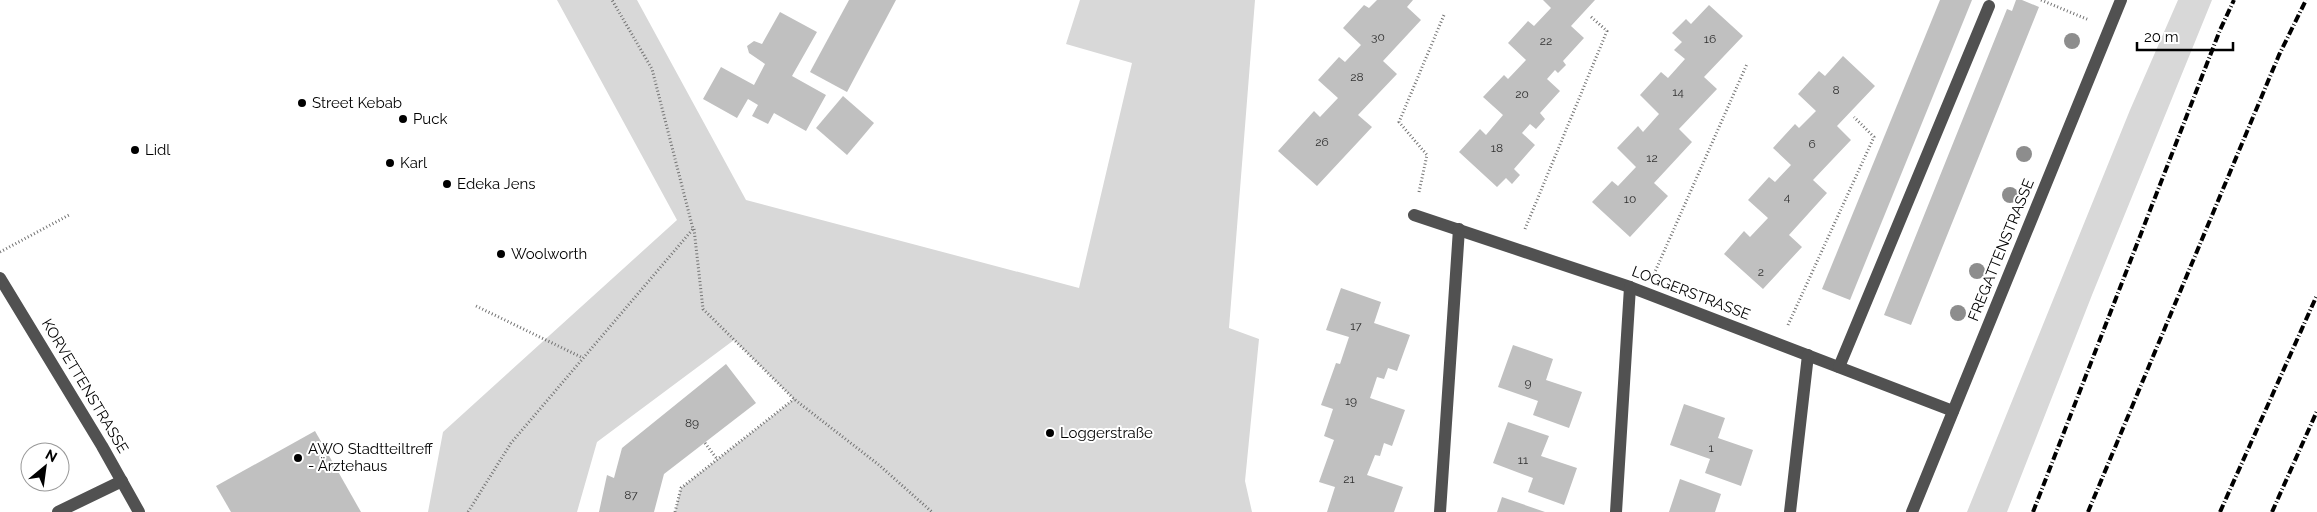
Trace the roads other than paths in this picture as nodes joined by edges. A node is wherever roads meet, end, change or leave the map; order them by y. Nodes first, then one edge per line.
1 (2121, 0) edge
2 (1988, 6) dead end
3 (1414, 215) road end
4 (1459, 229) junction
5 (0, 278) edge
6 (1630, 287) junction
7 (1808, 355) junction
8 (1839, 367) junction
9 (1953, 411) junction
10 (122, 481) junction
11 (58, 512) edge
12 (139, 512) edge
13 (1440, 512) edge
14 (1616, 512) edge
15 (1790, 512) edge
16 (1912, 512) edge

1 - 9 street, FREGATTENSTRASSE
2 - 8 street
3 - 4 street, LOGGERSTRASSE
4 - 6 street, LOGGERSTRASSE
4 - 13 street
5 - 10 street, KORVETTENSTRASSE
6 - 7 street, LOGGERSTRASSE
6 - 14 street
7 - 8 street, LOGGERSTRASSE
7 - 15 street
8 - 9 street, LOGGERSTRASSE
9 - 16 street, FREGATTENSTRASSE
10 - 11 street
10 - 12 street, KORVETTENSTRASSE

